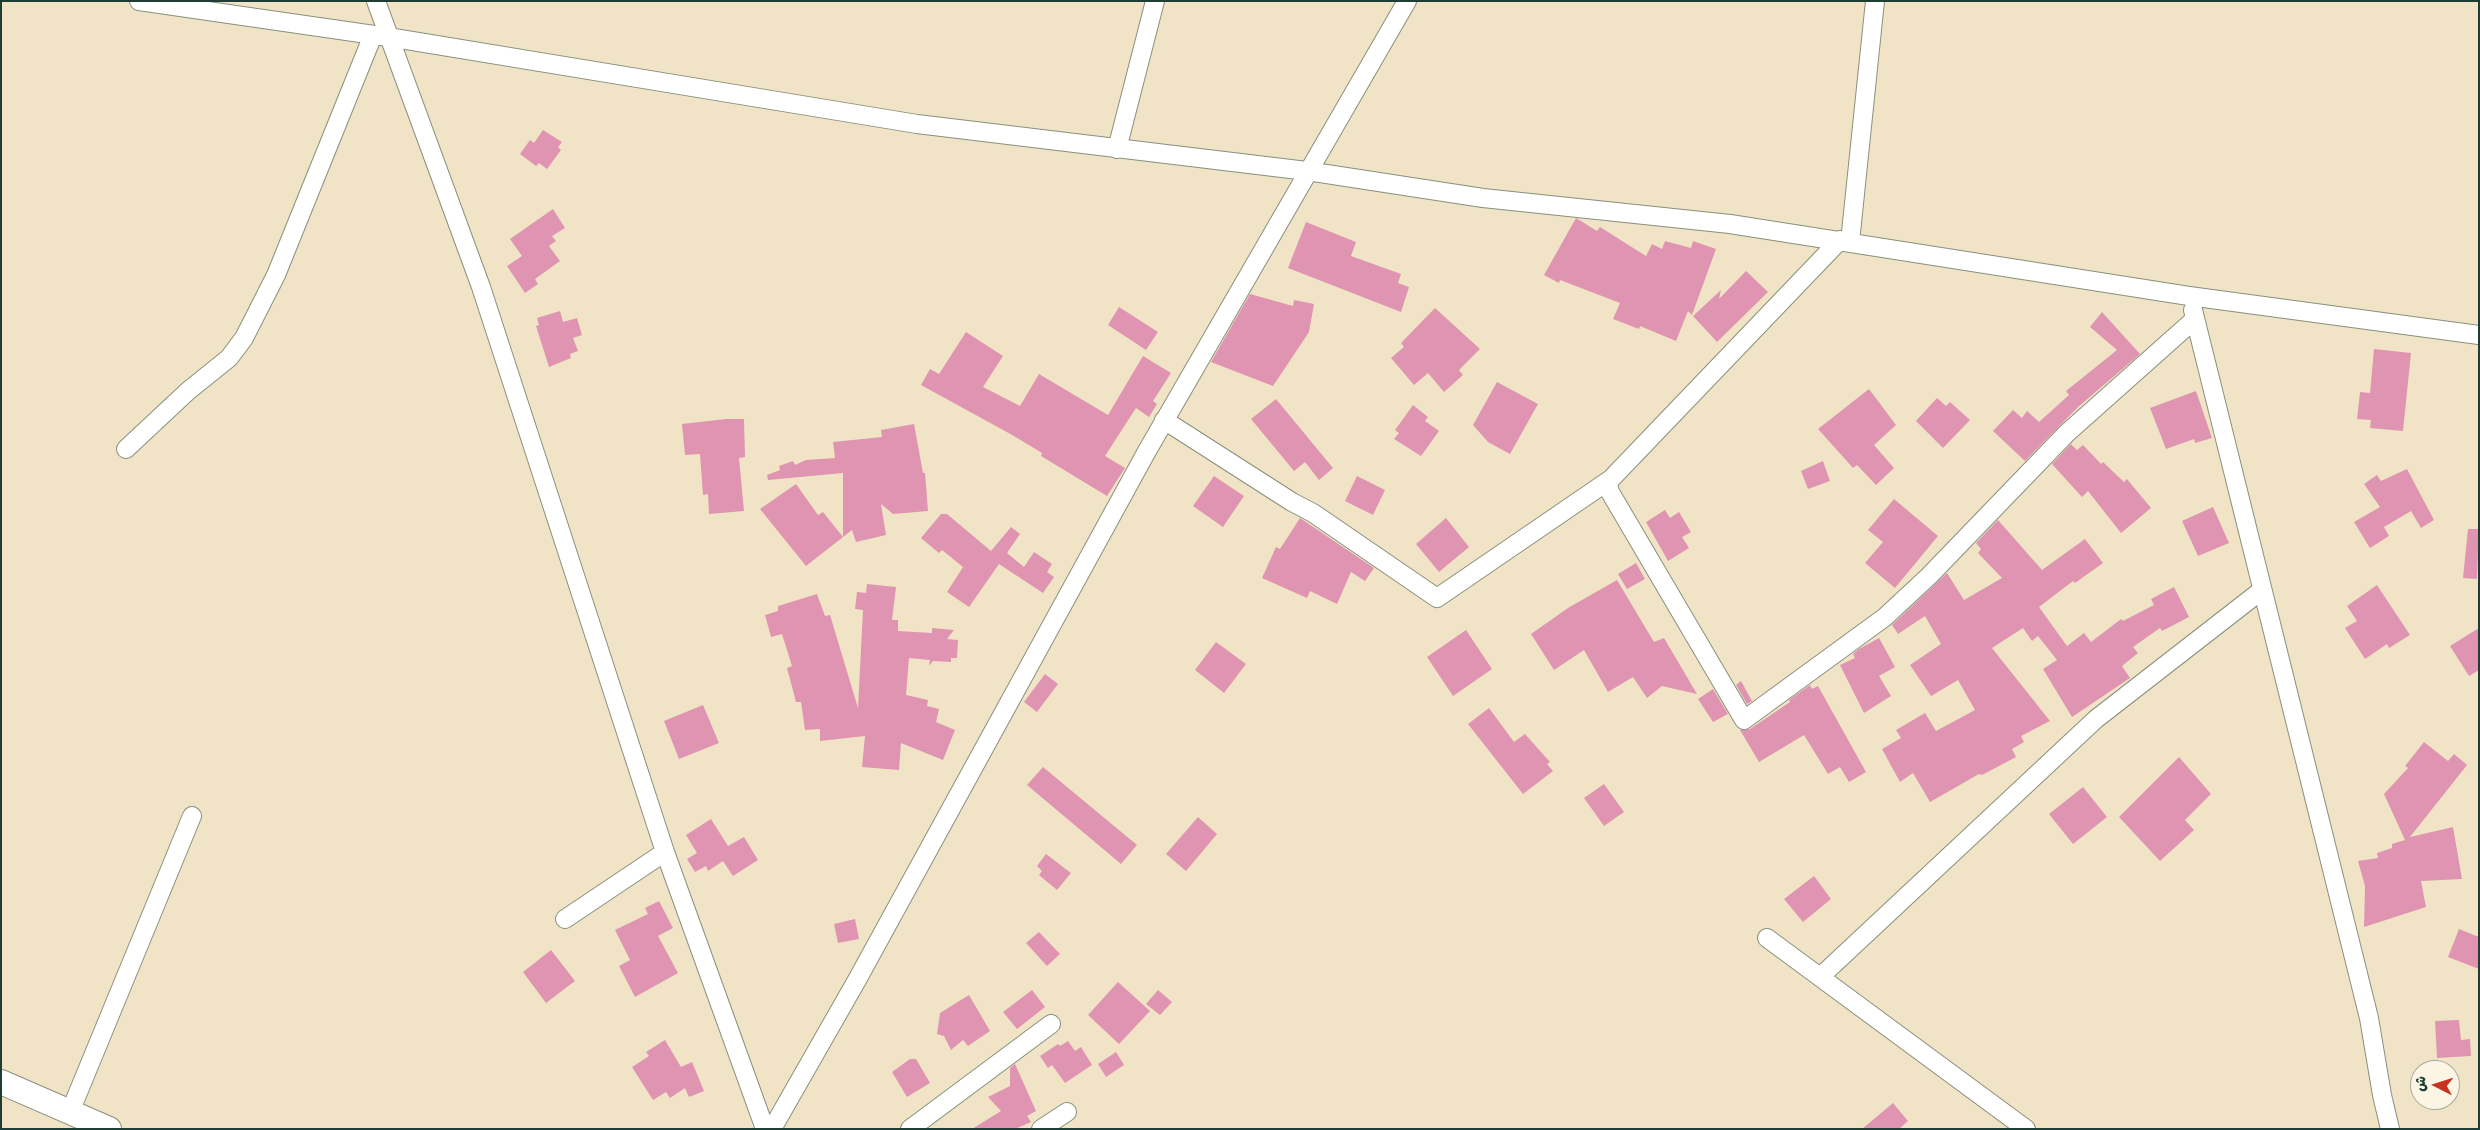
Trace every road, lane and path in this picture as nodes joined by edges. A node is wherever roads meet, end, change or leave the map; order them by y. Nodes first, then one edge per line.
1 (139, 1) edge
2 (376, 1) edge
3 (1155, 1) edge
4 (1407, 1) edge
5 (1875, 1) edge
6 (381, 36) junction
7 (1117, 148) junction
8 (1307, 171) junction
9 (1845, 241) junction
10 (2189, 296) junction
11 (2195, 319) junction
12 (2479, 335) edge
13 (1164, 420) junction
14 (126, 449) dead end
15 (1611, 479) junction
16 (2262, 590) junction
17 (192, 816) dead end
18 (665, 852) junction
19 (565, 919) dead end
20 (1767, 938) dead end
21 (1820, 977) junction
22 (1051, 1024) dead end
23 (1, 1082) edge
24 (70, 1112) junction
25 (1067, 1112) dead end
26 (108, 1129) edge
27 (765, 1129) edge
28 (772, 1129) edge
29 (910, 1129) edge
30 (1041, 1129) edge
31 (2026, 1129) edge
32 (2390, 1129) edge

1 - 6 street
2 - 6 street
3 - 7 street
4 - 8 street
5 - 9 street
6 - 7 street
6 - 14 street
6 - 18 street
7 - 8 street
8 - 9 street
8 - 13 street
9 - 10 street
9 - 15 street
10 - 11 street
10 - 12 street
11 - 15 street
11 - 16 street
13 - 15 street
13 - 28 street
16 - 21 street
16 - 32 street
17 - 24 street
18 - 19 street
18 - 27 street
20 - 21 street
21 - 31 street
22 - 29 street
23 - 24 street
24 - 26 street
25 - 30 street

